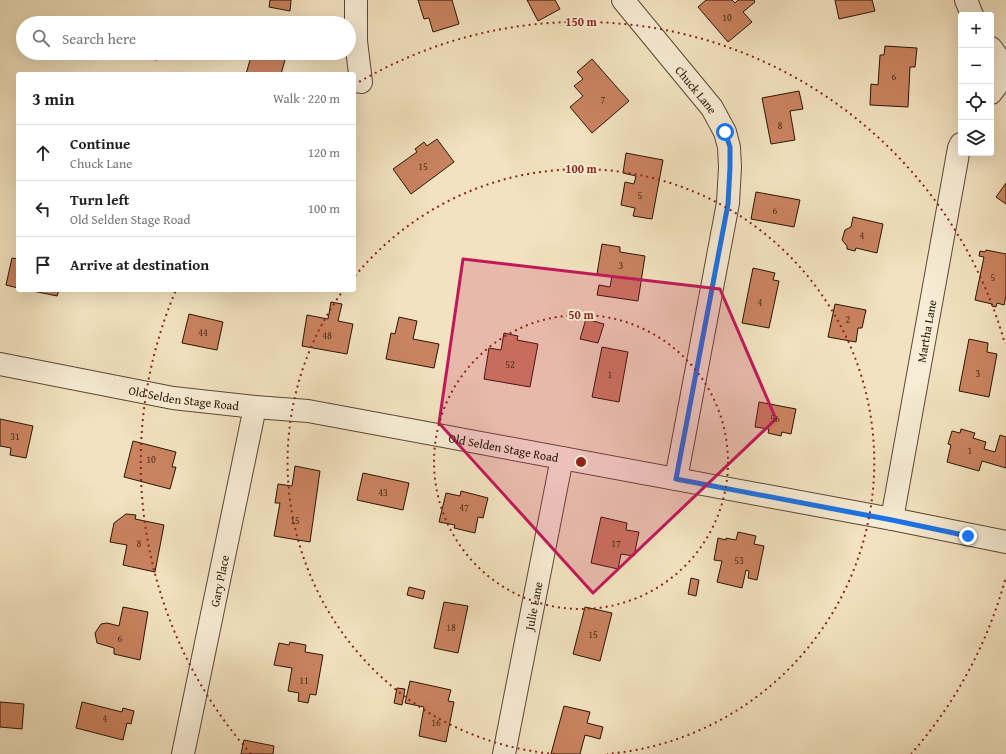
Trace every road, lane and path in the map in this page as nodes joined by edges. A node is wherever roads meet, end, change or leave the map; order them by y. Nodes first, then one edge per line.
1 (356, 0) edge
2 (622, 0) edge
3 (966, 0) edge
4 (971, 12) edge
5 (994, 52) edge
6 (1006, 69) edge
7 (1006, 73) edge
8 (361, 82) dead end
9 (994, 89) edge
10 (958, 154) edge
11 (0, 364) edge
12 (255, 407) junction
13 (562, 458) junction
14 (676, 479) junction
15 (892, 520) junction
16 (1006, 542) edge
17 (183, 754) edge
18 (504, 754) edge

1 - 8 street
2 - 14 street, Chuck Lane
3 - 4 street
5 - 6 street
7 - 9 street
10 - 15 street, Martha Lane
11 - 12 street, Old Selden Stage Road
12 - 13 street, Old Selden Stage Road
12 - 17 street, Gary Place
13 - 14 street, Old Selden Stage Road
13 - 18 street, Julie Lane
14 - 15 street, Old Selden Stage Road
15 - 16 street, Old Selden Stage Road

